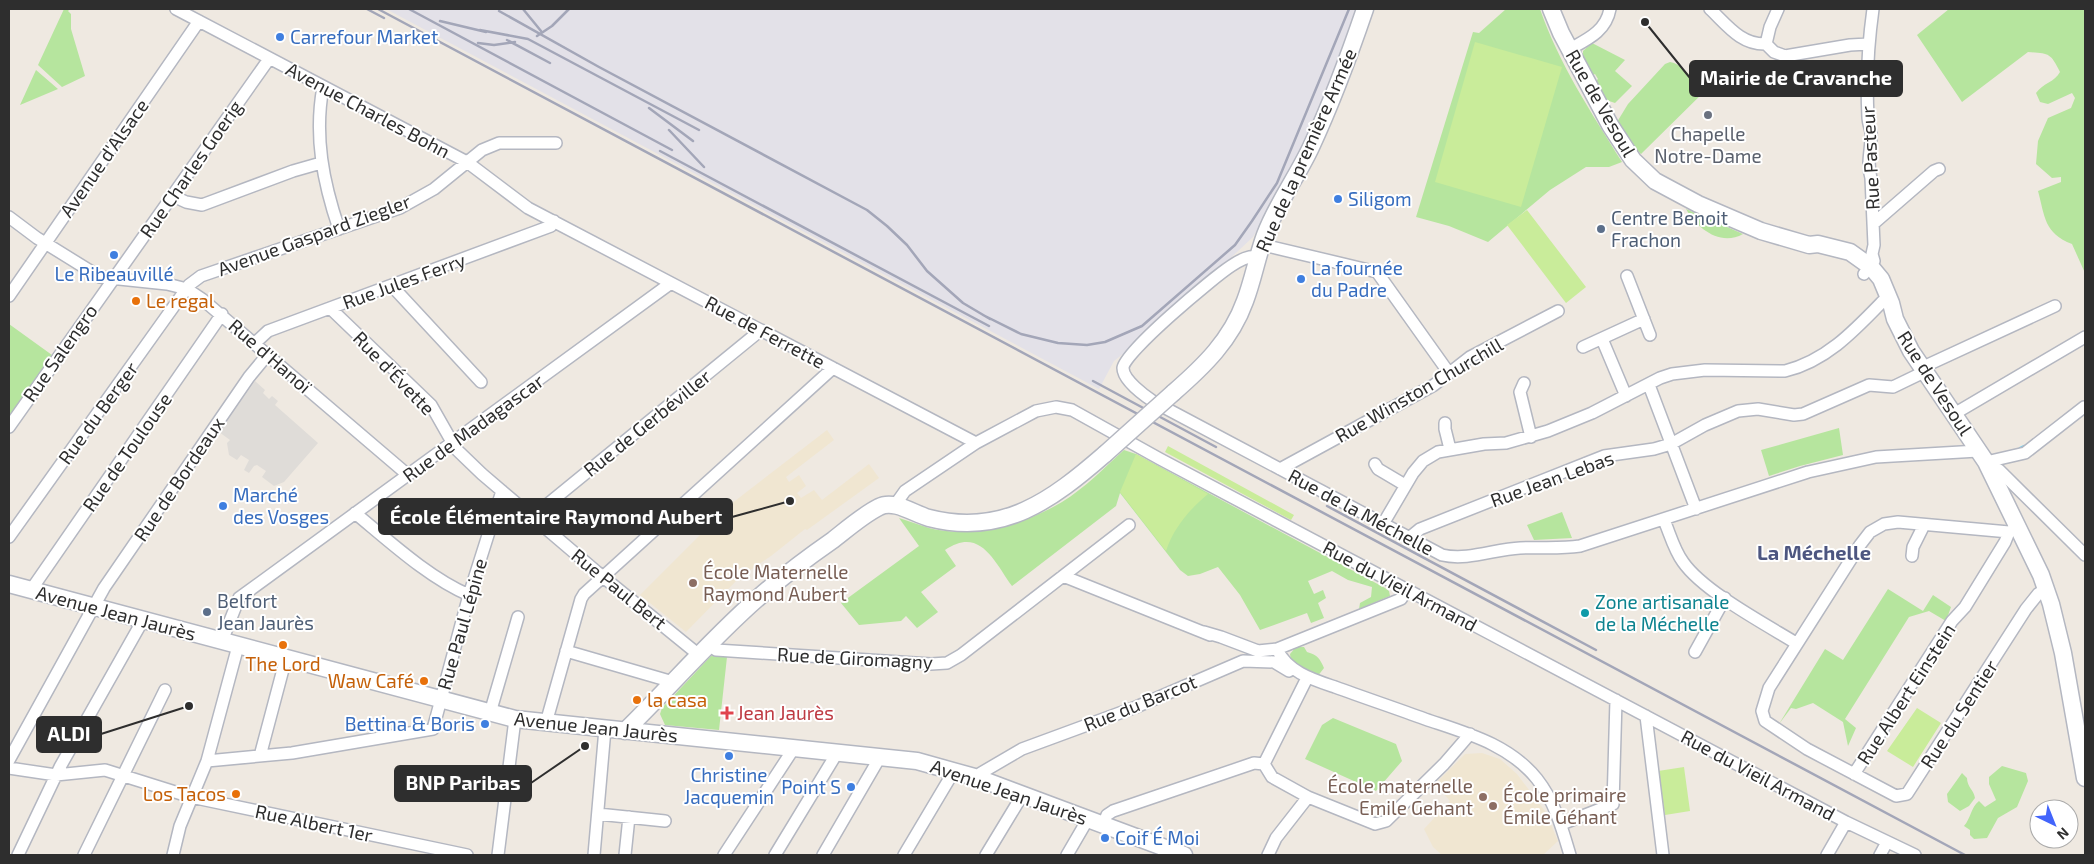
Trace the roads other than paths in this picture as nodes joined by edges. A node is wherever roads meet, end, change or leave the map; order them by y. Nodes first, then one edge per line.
1 (176, 9) edge
2 (1365, 9) edge
3 (1551, 9) edge
4 (1610, 9) edge
5 (1710, 9) edge
6 (1778, 9) edge
7 (1873, 9) edge
8 (199, 21) junction
9 (1766, 44) junction
10 (1868, 44) junction
11 (1570, 49) junction
12 (269, 59) junction
13 (324, 87) junction
14 (556, 143) dead end
15 (467, 162) junction
16 (321, 163) junction
17 (1939, 169) dead end
18 (172, 196) junction
19 (9, 217) edge
20 (554, 221) junction
21 (1873, 224) junction
22 (339, 229) junction
23 (46, 242) junction
24 (1261, 251) junction
25 (1868, 271) junction
26 (1627, 276) dead end
27 (112, 280) junction
28 (671, 283) junction
29 (392, 286) junction
30 (187, 289) junction
31 (9, 296) edge
32 (2055, 306) dead end
33 (330, 308) junction
34 (1890, 308) junction
35 (1558, 311) dead end
36 (222, 314) junction
37 (1644, 319) junction
38 (761, 330) junction
39 (1650, 335) dead end
40 (2085, 336) edge
41 (1602, 339) junction
42 (255, 343) junction
43 (1583, 347) dead end
44 (268, 354) junction
45 (833, 368) junction
46 (1923, 370) junction
47 (1449, 373) junction
48 (481, 382) dead end
49 (1524, 383) dead end
50 (1649, 385) junction
51 (1626, 396) junction
52 (2084, 407) edge
53 (1954, 414) junction
54 (1445, 423) dead end
55 (9, 427) edge
56 (1531, 436) junction
57 (452, 442) junction
58 (976, 443) junction
59 (1671, 444) junction
60 (1450, 449) junction
61 (1985, 462) junction
62 (1374, 464) dead end
63 (1280, 469) junction
64 (408, 475) junction
65 (1405, 486) junction
66 (502, 491) junction
67 (895, 505) junction
68 (1696, 508) junction
69 (355, 513) junction
70 (532, 517) junction
71 (1664, 520) junction
72 (1383, 524) junction
73 (1924, 524) junction
74 (1129, 525) dead end
75 (2014, 530) junction
76 (9, 538) edge
77 (1409, 538) junction
78 (2085, 555) edge
79 (1912, 556) dead end
80 (602, 576) junction
81 (1063, 576) junction
82 (9, 584) edge
83 (2046, 589) junction
84 (31, 590) junction
85 (1407, 590) junction
86 (469, 595) junction
87 (1725, 598) junction
88 (95, 608) junction
89 (518, 616) dead end
90 (143, 620) junction
91 (1204, 632) junction
92 (222, 641) junction
93 (1796, 644) junction
94 (238, 646) junction
95 (1250, 649) junction
96 (1277, 649) junction
97 (704, 650) junction
98 (566, 652) junction
99 (1694, 652) dead end
100 (286, 658) junction
101 (1243, 661) junction
102 (1270, 661) junction
103 (1307, 678) junction
104 (673, 682) junction
105 (165, 690) dead end
106 (441, 700) junction
107 (1616, 700) junction
108 (490, 713) junction
109 (1646, 716) junction
110 (515, 719) junction
111 (2078, 721) edge
112 (546, 723) junction
113 (605, 729) junction
114 (625, 731) junction
115 (1470, 734) junction
116 (794, 748) junction
117 (837, 752) junction
118 (260, 756) junction
119 (10, 757) edge
120 (880, 757) junction
121 (207, 762) junction
122 (1264, 764) junction
123 (9, 768) edge
124 (954, 771) junction
125 (1854, 774) junction
126 (56, 775) junction
127 (122, 775) junction
128 (978, 778) junction
129 (2085, 778) edge
130 (1022, 794) junction
131 (191, 797) junction
132 (1308, 797) junction
133 (598, 814) junction
134 (629, 817) junction
135 (665, 820) dead end
136 (1096, 822) junction
137 (1846, 822) junction
138 (1562, 824) junction
139 (1887, 842) junction
140 (1159, 851) edge
141 (18, 855) edge
142 (84, 855) edge
143 (173, 855) edge
144 (466, 855) edge
145 (498, 855) edge
146 (594, 855) edge
147 (625, 855) edge
148 (724, 855) edge
149 (775, 855) edge
150 (823, 855) edge
151 (904, 855) edge
152 (986, 855) edge
153 (1067, 855) edge
154 (1184, 855) edge
155 (1268, 855) edge
156 (1570, 855) edge
157 (1663, 855) edge
158 (1827, 855) edge
159 (1880, 855) edge
160 (1915, 855) edge

1 - 8 street, Avenue Charles Bohn
2 - 24 main road, Rue de la première Armée
3 - 11 main road, Rue de Vesoul
4 - 11 street
5 - 9 street
6 - 9 street
7 - 10 street, Rue Pasteur
8 - 12 street, Avenue Charles Bohn
8 - 23 street, Avenue d'Alsace
9 - 10 street
10 - 21 street, Rue Pasteur
11 - 25 main road, Rue de Vesoul
12 - 13 street, Avenue Charles Bohn
12 - 18 street, Rue Charles Goerig
13 - 15 street, Avenue Charles Bohn
13 - 16 street
14 - 15 street, Avenue Gaspard Ziegler
15 - 20 street, Avenue Charles Bohn
15 - 22 street, Avenue Gaspard Ziegler
16 - 18 street
16 - 22 street
17 - 21 street
18 - 27 street, Rue Charles Goerig
19 - 23 street, Rue d'Hanoï
20 - 28 street, Rue de Ferrette
20 - 29 street, Rue Jules Ferry
21 - 25 street, Rue Pasteur
22 - 30 street, Avenue Gaspard Ziegler
23 - 27 street, Rue d'Hanoï
23 - 31 street, Avenue d'Alsace
24 - 47 street
24 - 63 street, Rue de la Méchelle
24 - 67 main road, Rue de la première Armée, bridge
25 - 34 main road, Rue de Vesoul
26 - 37 street
27 - 30 street, Rue d'Hanoï
27 - 55 street, Rue Salengro
28 - 38 street, Rue de Ferrette
28 - 57 street, Rue de Madagascar
29 - 33 street, Rue Jules Ferry
29 - 48 street
30 - 36 street, Rue d'Hanoï
30 - 76 street, Rue du Berger
32 - 46 street, Rue Jean Lebas
33 - 42 street, Rue Jules Ferry
33 - 57 street, Rue d'Évette
34 - 46 main road, Rue de Vesoul
34 - 50 street
35 - 47 street, Rue Winston Churchill
36 - 42 street, Rue d'Hanoï
36 - 84 street, Rue de Toulouse
37 - 39 street
37 - 41 street
38 - 45 street, Rue de Ferrette
38 - 70 street, Rue de Gerbéviller
40 - 53 street
41 - 43 street
41 - 51 street
42 - 44 street, Rue d'Hanoï
44 - 64 street, Rue d'Hanoï
44 - 88 street, Rue de Bordeaux
45 - 58 street, Rue de Ferrette
45 - 80 street
46 - 53 main road, Rue de Vesoul
46 - 59 street, Rue Jean Lebas
47 - 63 street, Rue Winston Churchill
49 - 56 street
50 - 51 street
50 - 59 street
51 - 56 street
52 - 61 street, Rue de la Méchelle
53 - 61 main road, Rue de Vesoul
54 - 60 street
56 - 60 street
57 - 64 street, Rue de Madagascar
57 - 66 street, Rue Paul Bert
58 - 67 street, Rue du Vieil Armand
58 - 85 street, Rue du Vieil Armand
59 - 68 street
59 - 77 street, Rue Jean Lebas
60 - 65 street
61 - 68 street, Rue de la Méchelle
61 - 75 main road, Rue de Vesoul
61 - 78 street
62 - 65 street
63 - 72 street, Rue de la Méchelle
64 - 69 street, Rue de Madagascar
65 - 72 street
66 - 70 street, Rue Paul Bert
66 - 86 street, Rue Paul Lépine
67 - 97 main road
68 - 71 street, Rue de la Méchelle
69 - 86 street
69 - 92 street, Rue de Madagascar
70 - 80 street, Rue Paul Bert
71 - 77 street, Rue de la Méchelle
71 - 87 street
72 - 77 street, Rue de la Méchelle
73 - 75 street
73 - 79 street
73 - 93 street
74 - 81 street
75 - 83 main road, Rue de Vesoul
75 - 125 street, Rue Albert Einstein
80 - 97 street, Rue Paul Bert
80 - 98 street
81 - 91 street
81 - 97 street, Rue de Giromagny
82 - 84 main road, Avenue Jean Jaurès
83 - 111 main road, Rue de Vesoul
83 - 125 street, Rue du Sentier
84 - 88 main road, Avenue Jean Jaurès
85 - 96 street
85 - 107 street, Rue du Vieil Armand
86 - 106 street, Rue Paul Lépine
87 - 93 street
87 - 99 street
88 - 90 main road, Avenue Jean Jaurès
88 - 119 street, Rue de Bordeaux
89 - 108 street
90 - 92 main road, Avenue Jean Jaurès
90 - 126 street
91 - 95 street
91 - 101 street
92 - 94 main road, Avenue Jean Jaurès
93 - 125 street, Rue Albert Einstein
94 - 100 main road, Avenue Jean Jaurès
94 - 121 street
95 - 96 street
95 - 101 street
96 - 102 street
96 - 103 street
97 - 104 main road
98 - 104 street
98 - 112 street
100 - 106 main road, Avenue Jean Jaurès
100 - 118 street
101 - 102 street, Rue du Barcot
101 - 128 street, Rue du Barcot
102 - 103 street, Rue du Barcot
103 - 115 street
103 - 122 street
104 - 114 main road
105 - 127 street
106 - 108 main road, Avenue Jean Jaurès
106 - 118 street, Rue Paul Lépine
107 - 109 street, Rue du Vieil Armand
107 - 138 street
108 - 110 main road, Avenue Jean Jaurès
109 - 137 street, Rue du Vieil Armand
109 - 157 street
110 - 112 main road, Avenue Jean Jaurès
110 - 145 street
111 - 129 main road, Rue de Vesoul
112 - 113 main road, Avenue Jean Jaurès
113 - 114 main road, Avenue Jean Jaurès
113 - 133 street
114 - 116 main road, Avenue Jean Jaurès
115 - 132 street
115 - 138 street
116 - 117 main road, Avenue Jean Jaurès
116 - 148 street
117 - 120 main road, Avenue Jean Jaurès
117 - 149 street
118 - 121 street
120 - 124 main road, Avenue Jean Jaurès
120 - 150 street
121 - 131 street
122 - 132 street
122 - 136 street
123 - 126 street, Rue Albert 1er
124 - 128 main road, Avenue Jean Jaurès
124 - 151 street
126 - 127 street, Rue Albert 1er
126 - 141 street
127 - 131 street, Rue Albert 1er
127 - 142 street
128 - 130 main road, Avenue Jean Jaurès
130 - 136 main road, Avenue Jean Jaurès
130 - 152 street
131 - 143 street
131 - 144 street, Rue Albert 1er
132 - 155 street
133 - 134 street
133 - 146 street
134 - 135 street
134 - 147 street
136 - 140 main road, Avenue Jean Jaurès
136 - 153 street
137 - 139 street, Rue du Vieil Armand
137 - 158 street
138 - 156 street
139 - 159 street
139 - 160 street, Rue du Vieil Armand
140 - 154 main road, Avenue Jean Jaurès

